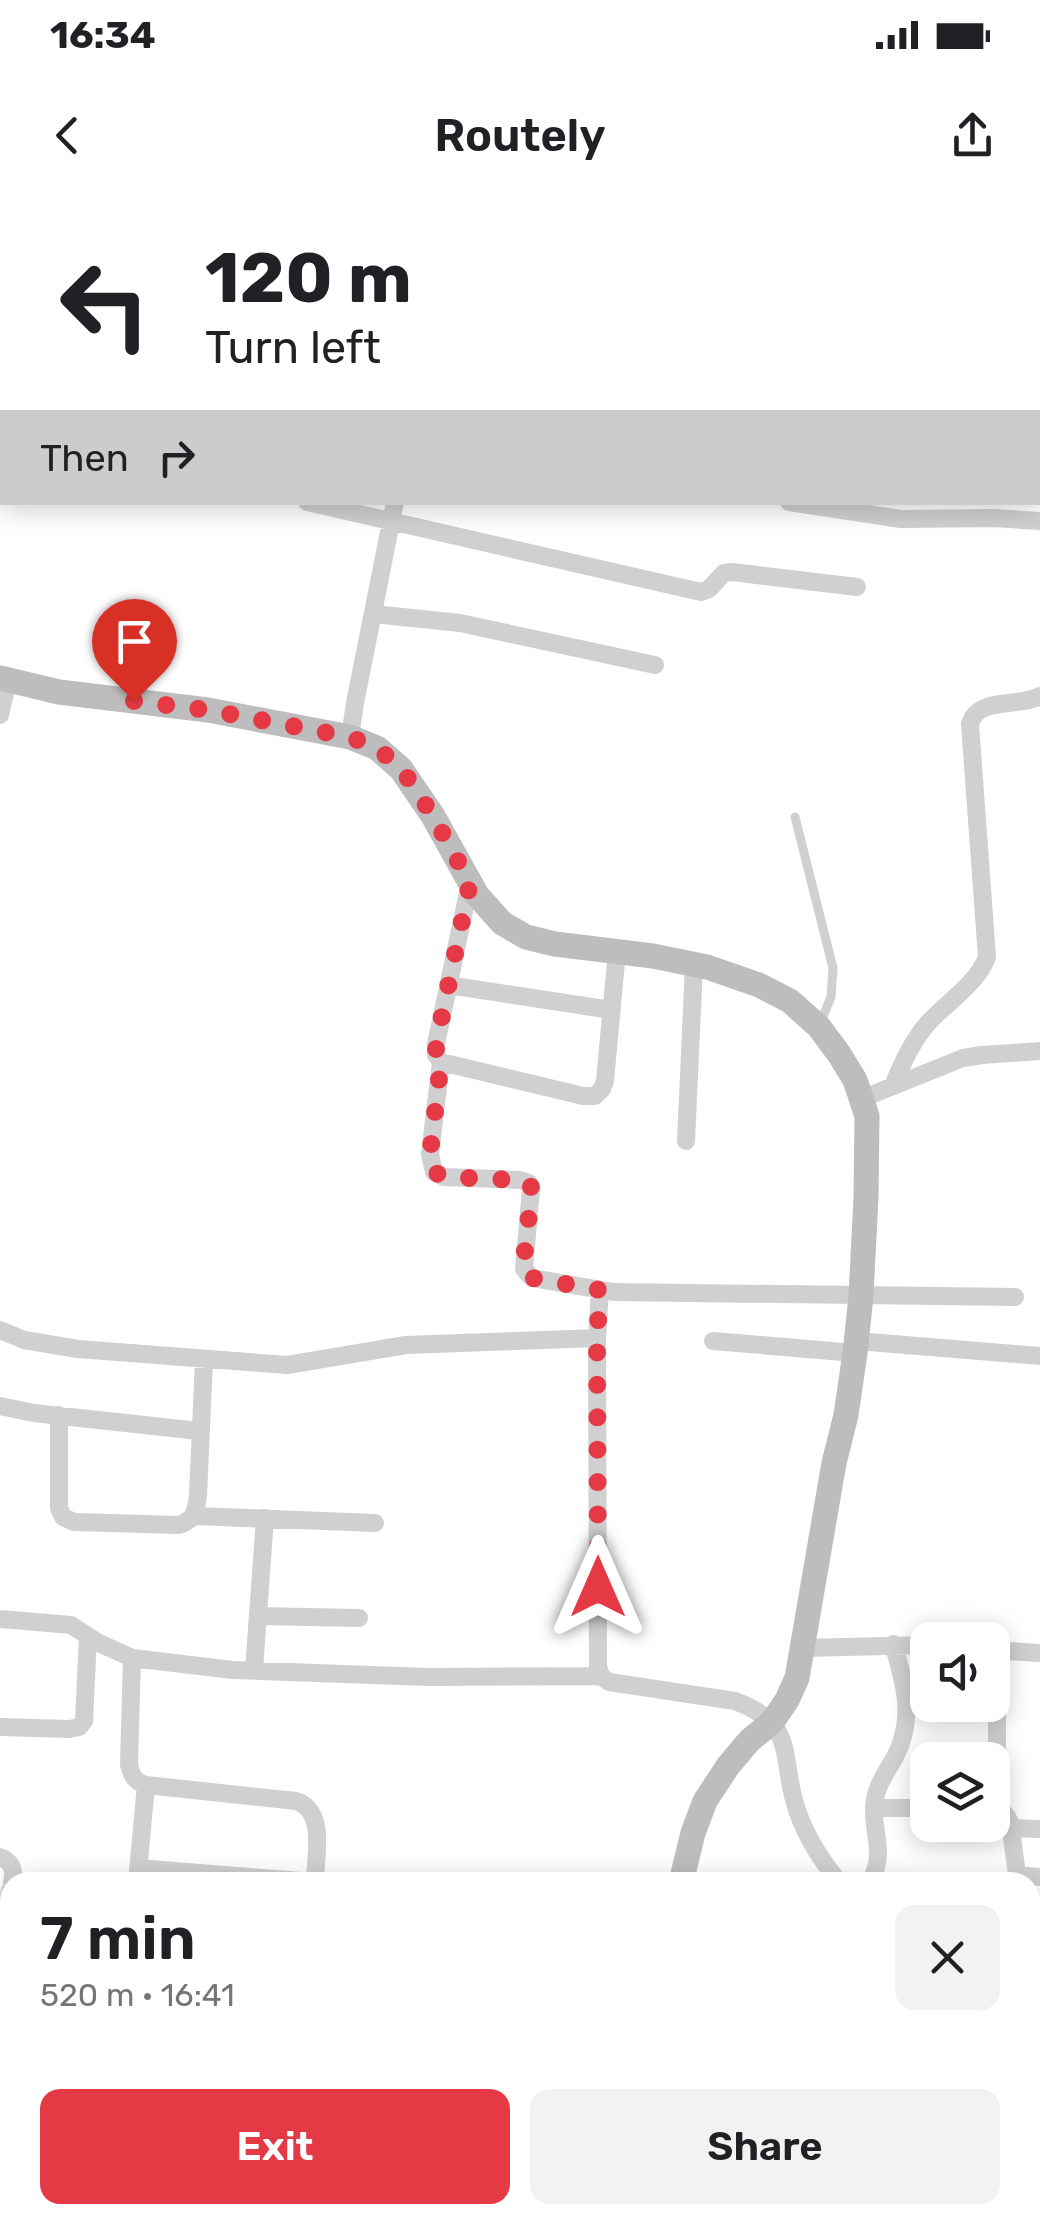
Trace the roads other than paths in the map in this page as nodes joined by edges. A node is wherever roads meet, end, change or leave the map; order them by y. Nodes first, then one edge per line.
1 (320, 505) edge
2 (395, 505) edge
3 (809, 505) edge
4 (1040, 521) edge
5 (392, 522) junction
6 (857, 587) dead end
7 (374, 614) junction
8 (655, 665) dead end
9 (4, 680) edge
10 (1040, 696) edge
11 (0, 716) edge
12 (352, 720) junction
13 (795, 816) dead end
14 (470, 883) junction
15 (617, 951) junction
16 (694, 965) junction
17 (448, 985) junction
18 (611, 1010) junction
19 (819, 1027) junction
20 (1040, 1051) edge
21 (441, 1062) junction
22 (896, 1079) junction
23 (861, 1099) junction
24 (686, 1141) dead end
25 (600, 1290) junction
26 (861, 1296) junction
27 (1014, 1297) dead end
28 (0, 1330) edge
29 (597, 1338) junction
30 (712, 1341) dead end
31 (856, 1347) junction
32 (1040, 1356) edge
33 (204, 1360) junction
34 (0, 1406) edge
35 (60, 1415) junction
36 (200, 1431) junction
37 (195, 1516) junction
38 (265, 1518) junction
39 (375, 1523) dead end
40 (258, 1616) junction
41 (359, 1618) dead end
42 (0, 1619) edge
43 (88, 1636) junction
44 (893, 1644) junction
45 (910, 1644) edge
46 (802, 1648) junction
47 (1010, 1651) edge
48 (1040, 1653) edge
49 (132, 1658) junction
50 (254, 1670) junction
51 (602, 1676) junction
52 (772, 1722) junction
53 (0, 1728) edge
54 (146, 1785) junction
55 (874, 1808) junction
56 (910, 1808) edge
57 (1010, 1824) edge
58 (1011, 1828) junction
59 (1040, 1829) edge
60 (138, 1872) edge
61 (314, 1872) edge
62 (683, 1872) edge
63 (824, 1872) edge
64 (875, 1872) edge
65 (1017, 1872) edge

1 - 5 street
2 - 5 street
3 - 4 street
5 - 6 street
5 - 7 street
7 - 8 street
7 - 12 street
9 - 11 street
9 - 12 street
10 - 22 street
12 - 14 street
13 - 19 lane
14 - 15 street
14 - 17 street
15 - 16 street
15 - 18 street
16 - 19 street
16 - 24 street
17 - 18 street
17 - 21 street
18 - 21 street
19 - 23 street
20 - 22 street
21 - 25 street
22 - 23 street
23 - 26 street
25 - 26 street
25 - 29 street
26 - 27 street
26 - 31 street
28 - 33 street
29 - 33 street
29 - 51 street
30 - 31 street
31 - 32 street
31 - 46 street
33 - 36 street
34 - 35 street
35 - 36 street
35 - 37 street
36 - 37 street
37 - 38 street
38 - 39 street
38 - 40 street
40 - 41 street
40 - 50 street
42 - 43 street
43 - 49 street
43 - 53 street
44 - 45 street
44 - 46 street
44 - 55 street
46 - 52 street
47 - 48 street
49 - 50 street
49 - 54 street
50 - 51 street
51 - 52 street
52 - 62 street
52 - 63 street
54 - 60 street
54 - 61 street
55 - 56 street
55 - 64 street
57 - 58 street
58 - 59 street
58 - 65 street

